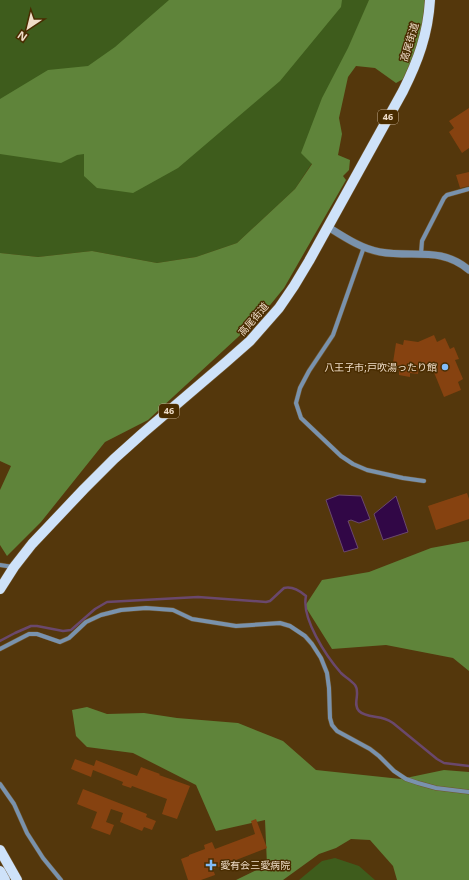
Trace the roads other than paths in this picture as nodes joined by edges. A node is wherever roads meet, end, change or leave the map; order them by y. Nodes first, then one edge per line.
1 (430, 0) edge
2 (469, 188) edge
3 (328, 227) junction
4 (364, 247) junction
5 (421, 254) junction
6 (469, 270) edge
7 (424, 481) dead end
8 (0, 565) edge
9 (14, 567) junction
10 (0, 589) edge
11 (0, 649) edge
12 (0, 784) edge
13 (469, 792) edge
14 (0, 850) edge
15 (0, 871) edge
16 (5, 880) edge
17 (17, 880) edge
18 (61, 880) edge

1 - 3 main road, 高尾街道 / 46
2 - 5 street
3 - 4 street
3 - 9 main road, 高尾街道 / 46
4 - 5 street
4 - 7 street
5 - 6 street
8 - 9 street
9 - 10 main road, 高尾街道 / 46
11 - 13 street
12 - 18 street
14 - 17 main road
15 - 16 main road

